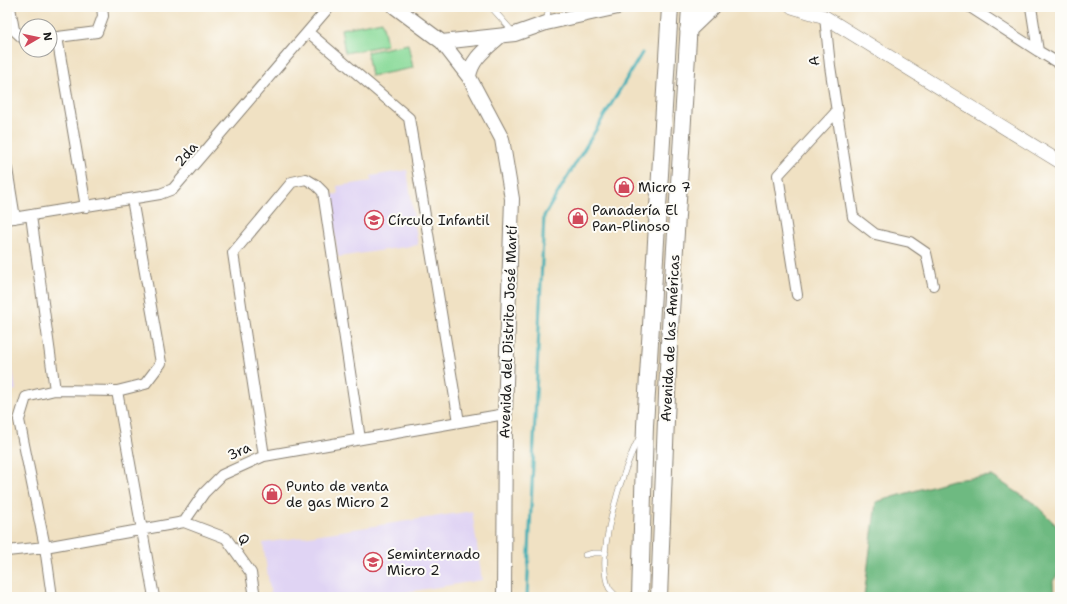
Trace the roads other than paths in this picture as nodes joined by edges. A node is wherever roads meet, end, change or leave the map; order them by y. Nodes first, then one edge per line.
1 (10, 7) edge
2 (102, 7) edge
3 (329, 7) edge
4 (395, 7) edge
5 (491, 7) edge
6 (549, 7) edge
7 (618, 7) edge
8 (670, 7) edge
9 (690, 7) edge
10 (712, 7) edge
11 (792, 7) edge
12 (970, 7) edge
13 (1031, 7) edge
14 (825, 12) edge
15 (546, 23) junction
16 (688, 30) junction
17 (308, 32) junction
18 (18, 34) edge
19 (515, 34) junction
20 (58, 37) edge
21 (499, 37) junction
22 (442, 42) junction
23 (1038, 51) junction
24 (58, 58) edge
25 (1060, 64) edge
26 (469, 76) junction
27 (838, 110) junction
28 (1060, 162) edge
29 (7, 170) edge
30 (132, 199) junction
31 (86, 207) junction
32 (31, 216) junction
33 (11, 219) edge
34 (933, 285) dead end
35 (797, 295) dead end
36 (55, 390) junction
37 (117, 391) junction
38 (505, 414) junction
39 (459, 422) junction
40 (645, 426) junction
41 (360, 439) junction
42 (264, 456) junction
43 (184, 522) junction
44 (142, 529) junction
45 (45, 548) junction
46 (7, 551) edge
47 (606, 553) junction
48 (585, 555) dead end
49 (52, 597) edge
50 (154, 597) edge
51 (255, 597) edge
52 (504, 597) edge
53 (617, 597) edge
54 (640, 597) edge
55 (659, 597) edge

1 - 18 street
2 - 20 street
3 - 17 street, 2da
4 - 22 main road, Avenida del Distrito José Martí
5 - 19 lane
6 - 15 lane
7 - 15 main road
8 - 40 main road, Avenida de las Américas
9 - 16 main road, Avenida de las Américas
10 - 16 main road
11 - 14 street
12 - 23 street
13 - 23 street
14 - 27 street, A
14 - 28 street
15 - 19 main road
16 - 55 main road, Avenida de las Américas
17 - 30 street, 2da
17 - 39 street
19 - 21 main road
21 - 22 main road
21 - 26 main road
22 - 26 main road, Avenida del Distrito José Martí
23 - 25 street
24 - 31 street
26 - 38 main road, Avenida del Distrito José Martí
27 - 34 street, A
27 - 35 street
29 - 33 street
30 - 31 street, 2da
30 - 37 street
31 - 32 street, 2da
32 - 33 street, 2da
32 - 36 street
36 - 37 street
36 - 45 street
37 - 44 street
38 - 39 street, 3ra
38 - 52 main road, Avenida del Distrito José Martí
39 - 41 street, 3ra
40 - 47 lane
40 - 54 main road, Avenida de las Américas
41 - 42 street, 3ra
41 - 42 street
42 - 43 street, 3ra
43 - 44 street
43 - 51 street, Q
44 - 45 street
44 - 50 street
45 - 46 street
45 - 49 street
47 - 48 lane
47 - 53 lane

